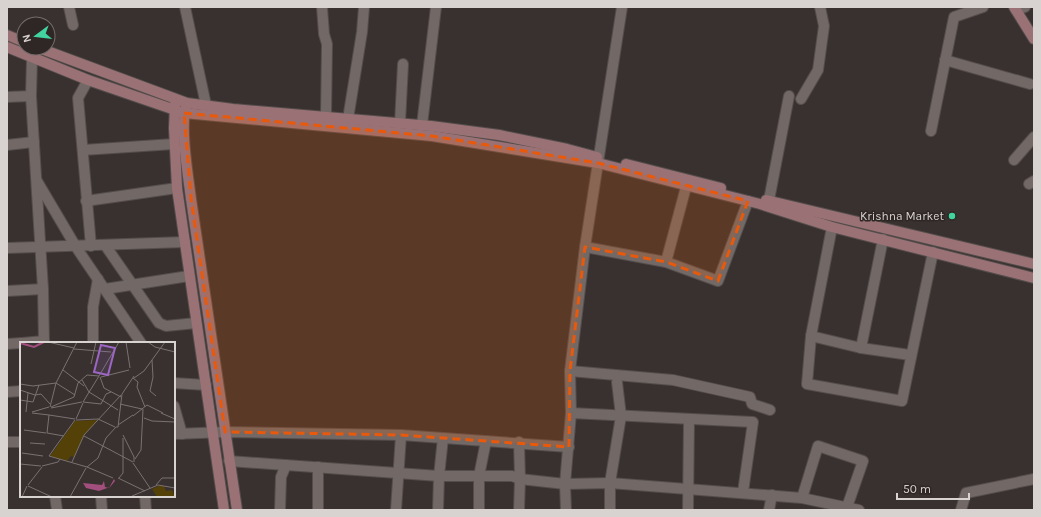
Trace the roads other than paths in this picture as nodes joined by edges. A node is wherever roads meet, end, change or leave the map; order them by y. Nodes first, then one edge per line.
1 (69, 7) edge
2 (185, 7) edge
3 (322, 7) edge
4 (364, 7) edge
5 (436, 7) edge
6 (622, 7) edge
7 (820, 7) edge
8 (983, 7) edge
9 (1018, 8) edge
10 (73, 26) dead end
11 (1034, 39) edge
12 (7, 47) edge
13 (56, 55) edge
14 (32, 58) junction
15 (945, 60) junction
16 (403, 64) dead end
17 (88, 80) junction
18 (1030, 84) dead end
19 (31, 96) junction
20 (789, 96) dead end
21 (7, 98) edge
22 (801, 99) dead end
23 (187, 103) junction
24 (175, 104) junction
25 (206, 105) junction
26 (184, 113) junction
27 (326, 117) junction
28 (348, 119) junction
29 (400, 123) junction
30 (422, 125) junction
31 (931, 131) dead end
32 (1034, 137) edge
33 (34, 142) junction
34 (174, 144) junction
35 (7, 145) edge
36 (84, 150) junction
37 (598, 160) junction
38 (1014, 160) dead end
39 (36, 180) junction
40 (686, 186) junction
41 (177, 188) junction
42 (769, 200) junction
43 (86, 201) junction
44 (748, 202) junction
45 (832, 227) junction
46 (882, 239) junction
47 (185, 242) junction
48 (105, 245) junction
49 (90, 246) junction
50 (76, 247) junction
51 (585, 247) junction
52 (7, 248) edge
53 (40, 248) junction
54 (933, 252) junction
55 (666, 262) junction
56 (1034, 264) edge
57 (189, 276) junction
58 (1034, 278) edge
59 (98, 279) junction
60 (133, 284) junction
61 (43, 289) junction
62 (105, 289) junction
63 (7, 291) edge
64 (196, 323) junction
65 (811, 336) junction
66 (44, 342) edge
67 (93, 342) edge
68 (140, 342) edge
69 (20, 343) edge
70 (7, 344) edge
71 (861, 348) junction
72 (910, 355) junction
73 (570, 371) junction
74 (617, 382) dead end
75 (175, 383) edge
76 (206, 385) junction
77 (20, 391) edge
78 (7, 392) edge
79 (770, 410) dead end
80 (175, 413) edge
81 (571, 413) junction
82 (621, 416) junction
83 (689, 420) junction
84 (225, 432) junction
85 (213, 433) junction
86 (178, 434) edge
87 (401, 435) junction
88 (443, 438) junction
89 (7, 442) edge
90 (20, 442) edge
91 (486, 442) junction
92 (520, 442) junction
93 (569, 447) junction
94 (229, 461) junction
95 (286, 465) junction
96 (318, 467) junction
97 (399, 473) junction
98 (439, 476) junction
99 (479, 476) junction
100 (520, 479) junction
101 (1034, 479) edge
102 (565, 484) junction
103 (610, 484) junction
104 (688, 490) junction
105 (743, 492) junction
106 (772, 495) junction
107 (55, 497) edge
108 (102, 497) edge
109 (145, 497) edge
110 (802, 498) junction
111 (847, 509) edge
112 (56, 510) edge
113 (102, 510) edge
114 (146, 510) edge
115 (224, 510) edge
116 (237, 510) edge
117 (280, 510) edge
118 (318, 510) edge
119 (396, 510) edge
120 (438, 510) edge
121 (479, 510) edge
122 (519, 510) edge
123 (566, 510) edge
124 (610, 510) edge
125 (688, 510) edge
126 (769, 510) edge
127 (859, 510) edge
128 (961, 510) edge

1 - 10 street
2 - 25 street
3 - 27 street
4 - 28 street
5 - 30 street
6 - 37 street
7 - 22 street
8 - 15 street
9 - 11 main road
12 - 14 main road
13 - 24 main road
14 - 17 main road
14 - 19 street
15 - 18 street
15 - 31 street
16 - 29 street
17 - 24 main road
17 - 36 street
19 - 21 street
19 - 33 street
20 - 42 street
23 - 24 main road
23 - 25 main road
23 - 26 main road
24 - 26 main road
24 - 34 main road
25 - 27 main road
26 - 37 main road
26 - 84 main road
27 - 28 main road
28 - 29 main road
29 - 30 main road
30 - 37 main road
32 - 38 street
33 - 35 street
33 - 39 street
34 - 36 street
34 - 41 main road
36 - 43 street
37 - 40 main road
37 - 42 main road
37 - 51 street
39 - 50 street
39 - 53 street
40 - 44 main road
40 - 55 street
41 - 43 street
41 - 47 main road
42 - 56 main road
43 - 49 street
44 - 45 main road
44 - 55 street
45 - 46 main road
45 - 65 street
46 - 54 main road
46 - 71 street
47 - 48 street
47 - 57 main road
48 - 49 street
48 - 60 street
49 - 50 street
50 - 53 street
50 - 59 street
51 - 55 street
51 - 73 street
52 - 53 street
53 - 61 street
54 - 58 main road
54 - 72 street
57 - 60 street
57 - 64 main road
59 - 62 street
59 - 67 street
60 - 62 street
60 - 64 street
61 - 63 street
61 - 66 street
62 - 68 street
64 - 76 main road
65 - 71 street
65 - 72 street
69 - 70 street
71 - 72 street
73 - 79 street
73 - 81 street
74 - 82 street
75 - 76 street
76 - 85 main road
77 - 78 street
80 - 86 street
81 - 82 street
81 - 93 street
82 - 83 street
82 - 103 street
83 - 104 street
83 - 105 street
84 - 85 street
84 - 87 street
84 - 94 main road
85 - 86 street
85 - 115 main road
87 - 88 street
87 - 97 street
88 - 91 street
88 - 98 street
89 - 90 street
91 - 92 street
91 - 99 street
92 - 93 street
92 - 100 street
93 - 102 street
94 - 95 street
94 - 116 main road
95 - 96 street
95 - 117 street
96 - 97 street
96 - 118 street
97 - 98 street
97 - 119 street
98 - 99 street
98 - 120 street
99 - 100 street
99 - 121 street
100 - 102 street
100 - 122 street
101 - 128 street
102 - 103 street
102 - 123 street
103 - 104 street
103 - 124 street
104 - 105 street
104 - 125 street
105 - 106 street
106 - 110 street
106 - 126 street
107 - 112 street
108 - 113 street
109 - 114 street
110 - 111 street
110 - 111 street
111 - 127 street

